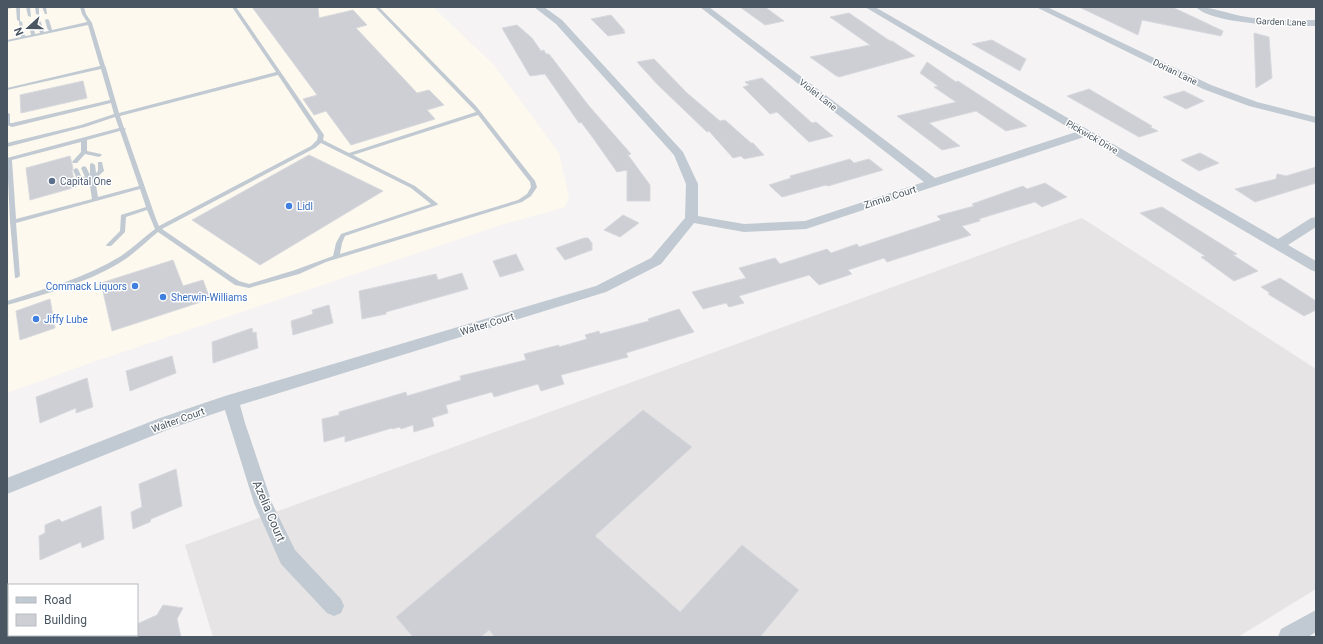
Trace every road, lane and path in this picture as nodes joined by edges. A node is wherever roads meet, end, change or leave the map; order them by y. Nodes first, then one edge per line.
1 (14, 7) edge
2 (18, 7) edge
3 (28, 7) edge
4 (37, 7) edge
5 (44, 7) edge
6 (82, 7) edge
7 (234, 7) edge
8 (378, 7) edge
9 (538, 7) edge
10 (704, 7) edge
11 (869, 7) edge
12 (1040, 7) edge
13 (1200, 7) edge
14 (7, 8) edge
15 (46, 12) dead end
16 (38, 14) dead end
17 (30, 16) dead end
18 (47, 20) dead end
19 (39, 22) dead end
20 (31, 23) dead end
21 (90, 23) junction
22 (1316, 23) edge
23 (50, 32) junction
24 (42, 34) junction
25 (34, 36) junction
26 (22, 38) junction
27 (7, 41) edge
28 (104, 67) junction
29 (279, 73) junction
30 (7, 89) edge
31 (113, 101) junction
32 (479, 113) junction
33 (7, 114) edge
34 (117, 115) junction
35 (1316, 120) edge
36 (123, 129) junction
37 (1084, 133) junction
38 (84, 139) junction
39 (320, 141) junction
40 (7, 145) edge
41 (84, 152) junction
42 (99, 155) dead end
43 (348, 155) junction
44 (91, 158) dead end
45 (82, 160) dead end
46 (75, 162) dead end
47 (100, 163) dead end
48 (92, 165) dead end
49 (84, 168) dead end
50 (76, 170) dead end
51 (92, 179) junction
52 (933, 183) junction
53 (142, 187) junction
54 (95, 200) junction
55 (149, 208) junction
56 (691, 218) junction
57 (1316, 221) edge
58 (13, 222) junction
59 (158, 229) junction
60 (109, 245) dead end
61 (1278, 245) junction
62 (336, 257) junction
63 (1316, 267) edge
64 (17, 276) dead end
65 (7, 303) edge
66 (230, 402) junction
67 (7, 486) edge
68 (334, 606) dead end
69 (1316, 620) edge
70 (1289, 637) edge

1 - 14 lane
2 - 26 lane
3 - 17 lane
4 - 16 lane
5 - 15 lane
6 - 21 lane
7 - 29 lane
8 - 32 lane
9 - 56 street
10 - 52 street, Violet Lane
11 - 37 street, Pickwick Drive
12 - 35 street, Dorian Lane
13 - 22 street, Garden Lane
18 - 23 lane
19 - 24 lane
20 - 25 lane
21 - 23 lane
21 - 28 lane
23 - 24 lane
24 - 25 lane
25 - 26 lane
26 - 27 lane
28 - 30 lane
28 - 31 lane
29 - 34 lane
29 - 39 lane
31 - 33 lane
31 - 34 lane
32 - 43 lane
32 - 62 lane
34 - 36 lane
34 - 40 lane
36 - 38 lane
36 - 53 lane
37 - 52 street, Zinnia Court
37 - 61 street, Pickwick Drive
38 - 41 lane
38 - 58 lane
39 - 43 lane
39 - 59 lane
41 - 42 lane
41 - 44 lane
41 - 45 lane
41 - 46 lane
43 - 62 lane
47 - 51 lane
48 - 51 lane
49 - 51 lane
50 - 51 lane
51 - 54 lane
52 - 56 street, Zinnia Court
53 - 54 lane
53 - 55 lane
54 - 58 lane
55 - 59 lane
55 - 60 lane
56 - 66 street, Walter Court
57 - 61 street
58 - 64 lane
59 - 62 lane
59 - 65 lane
61 - 63 street, Pickwick Drive
66 - 67 street, Walter Court
66 - 68 street, Azelia Court
69 - 70 street

